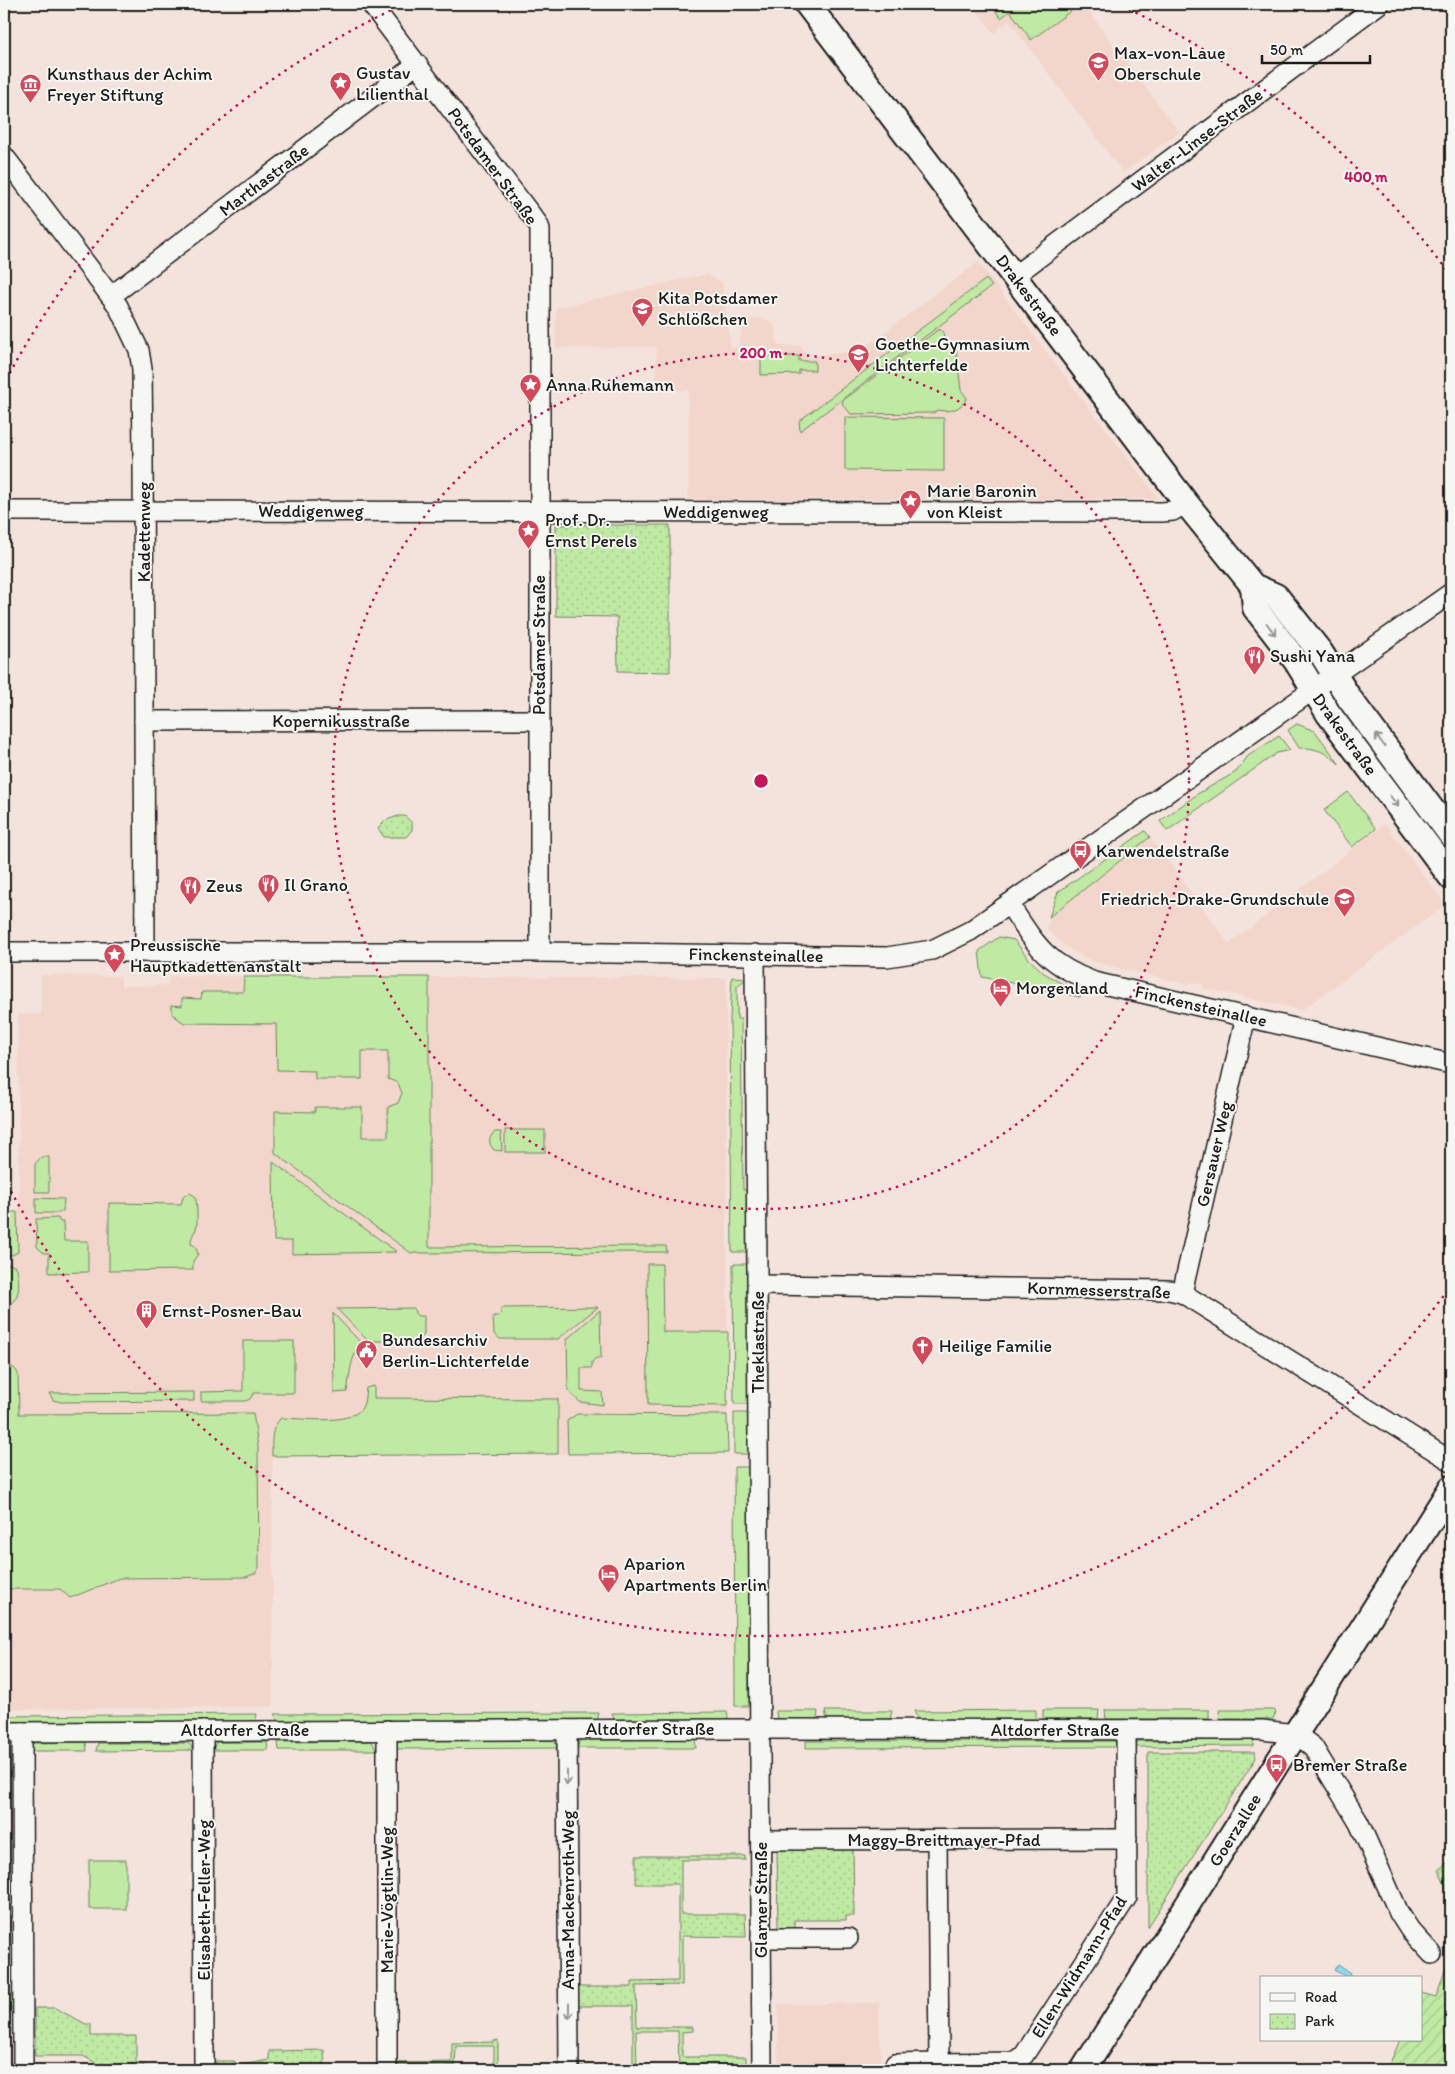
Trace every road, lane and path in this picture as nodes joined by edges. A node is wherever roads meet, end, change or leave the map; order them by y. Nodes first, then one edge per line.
1 (371, 4) edge
2 (807, 4) edge
3 (1379, 4) edge
4 (417, 64) junction
5 (4, 156) edge
6 (1014, 276) junction
7 (111, 296) junction
8 (1186, 503) junction
9 (4, 510) edge
10 (144, 511) junction
11 (540, 512) junction
12 (1253, 586) junction
13 (1451, 593) edge
14 (1335, 676) junction
15 (1314, 690) junction
16 (538, 720) junction
17 (144, 721) junction
18 (1451, 836) edge
19 (1451, 877) edge
20 (1008, 904) junction
21 (4, 952) edge
22 (145, 952) junction
23 (540, 952) junction
24 (755, 954) junction
25 (1246, 1016) junction
26 (1451, 1064) edge
27 (758, 1285) junction
28 (1182, 1293) junction
29 (1451, 1461) edge
30 (1451, 1488) edge
31 (760, 1729) junction
32 (386, 1730) junction
33 (567, 1730) junction
34 (1126, 1730) junction
35 (203, 1731) junction
36 (13, 1732) edge
37 (1296, 1734) junction
38 (1127, 1839) junction
39 (761, 1840) junction
40 (937, 1840) junction
41 (761, 1938) junction
42 (848, 1938) dead end
43 (1432, 1954) dead end
44 (939, 2063) junction
45 (895, 2064) dead end
46 (23, 2070) edge
47 (204, 2070) edge
48 (387, 2070) edge
49 (569, 2070) edge
50 (762, 2070) edge
51 (1083, 2070) edge

1 - 4 street, Potsdamer Straße
2 - 6 main road, Drakestraße
3 - 6 street, Walter-Linse-Straße
4 - 7 street, Marthastraße
4 - 11 street, Potsdamer Straße
5 - 7 street, Kadettenweg
6 - 8 main road, Drakestraße
7 - 10 street, Kadettenweg
8 - 11 street, Weddigenweg
8 - 12 main road, Drakestraße
9 - 10 street, Weddigenweg
10 - 11 street, Weddigenweg
10 - 17 street, Kadettenweg
11 - 16 street, Potsdamer Straße
12 - 14 main road, Drakestraße
12 -> 15 main road, Drakestraße
13 - 14 street
14 - 15 street
18 -> 14 main road, Drakestraße
15 -> 19 main road, Drakestraße
15 - 20 street
16 - 17 street, Kopernikusstraße
16 - 23 street, Potsdamer Straße
17 - 22 street, Kadettenweg
20 - 24 street, Finckensteinallee
20 - 25 street, Finckensteinallee
21 - 22 street, Finckensteinallee
22 - 23 street, Finckensteinallee
23 - 24 street, Finckensteinallee
24 - 27 street, Theklastraße
25 - 26 street, Finckensteinallee
25 - 28 street, Gersauer Weg
27 - 28 street, Kornmesserstraße
27 - 31 street, Theklastraße
28 - 29 street, Kornmesserstraße
30 - 37 main road, Goerzallee
31 - 33 street, Altdorfer Straße
31 - 34 street, Altdorfer Straße
31 - 39 street, Glarner Straße
32 - 33 street, Altdorfer Straße
32 - 35 street, Altdorfer Straße
32 - 48 street, Marie-Vögtlin-Weg
33 -> 49 street, Anna-Mackenroth-Weg
34 - 37 street, Altdorfer Straße
34 - 38 street, Ellen-Widmann-Pfad
35 - 36 street, Altdorfer Straße
35 - 47 street, Elisabeth-Feller-Weg
36 - 46 street
37 - 43 street
37 - 51 main road, Goerzallee
38 - 40 street, Maggy-Breittmayer-Pfad
38 - 44 street, Ellen-Widmann-Pfad
39 - 40 street, Maggy-Breittmayer-Pfad
39 - 41 street, Glarner Straße
40 - 44 street
41 - 42 street
41 - 50 street, Glarner Straße
44 - 45 street, Ellen-Widmann-Pfad

